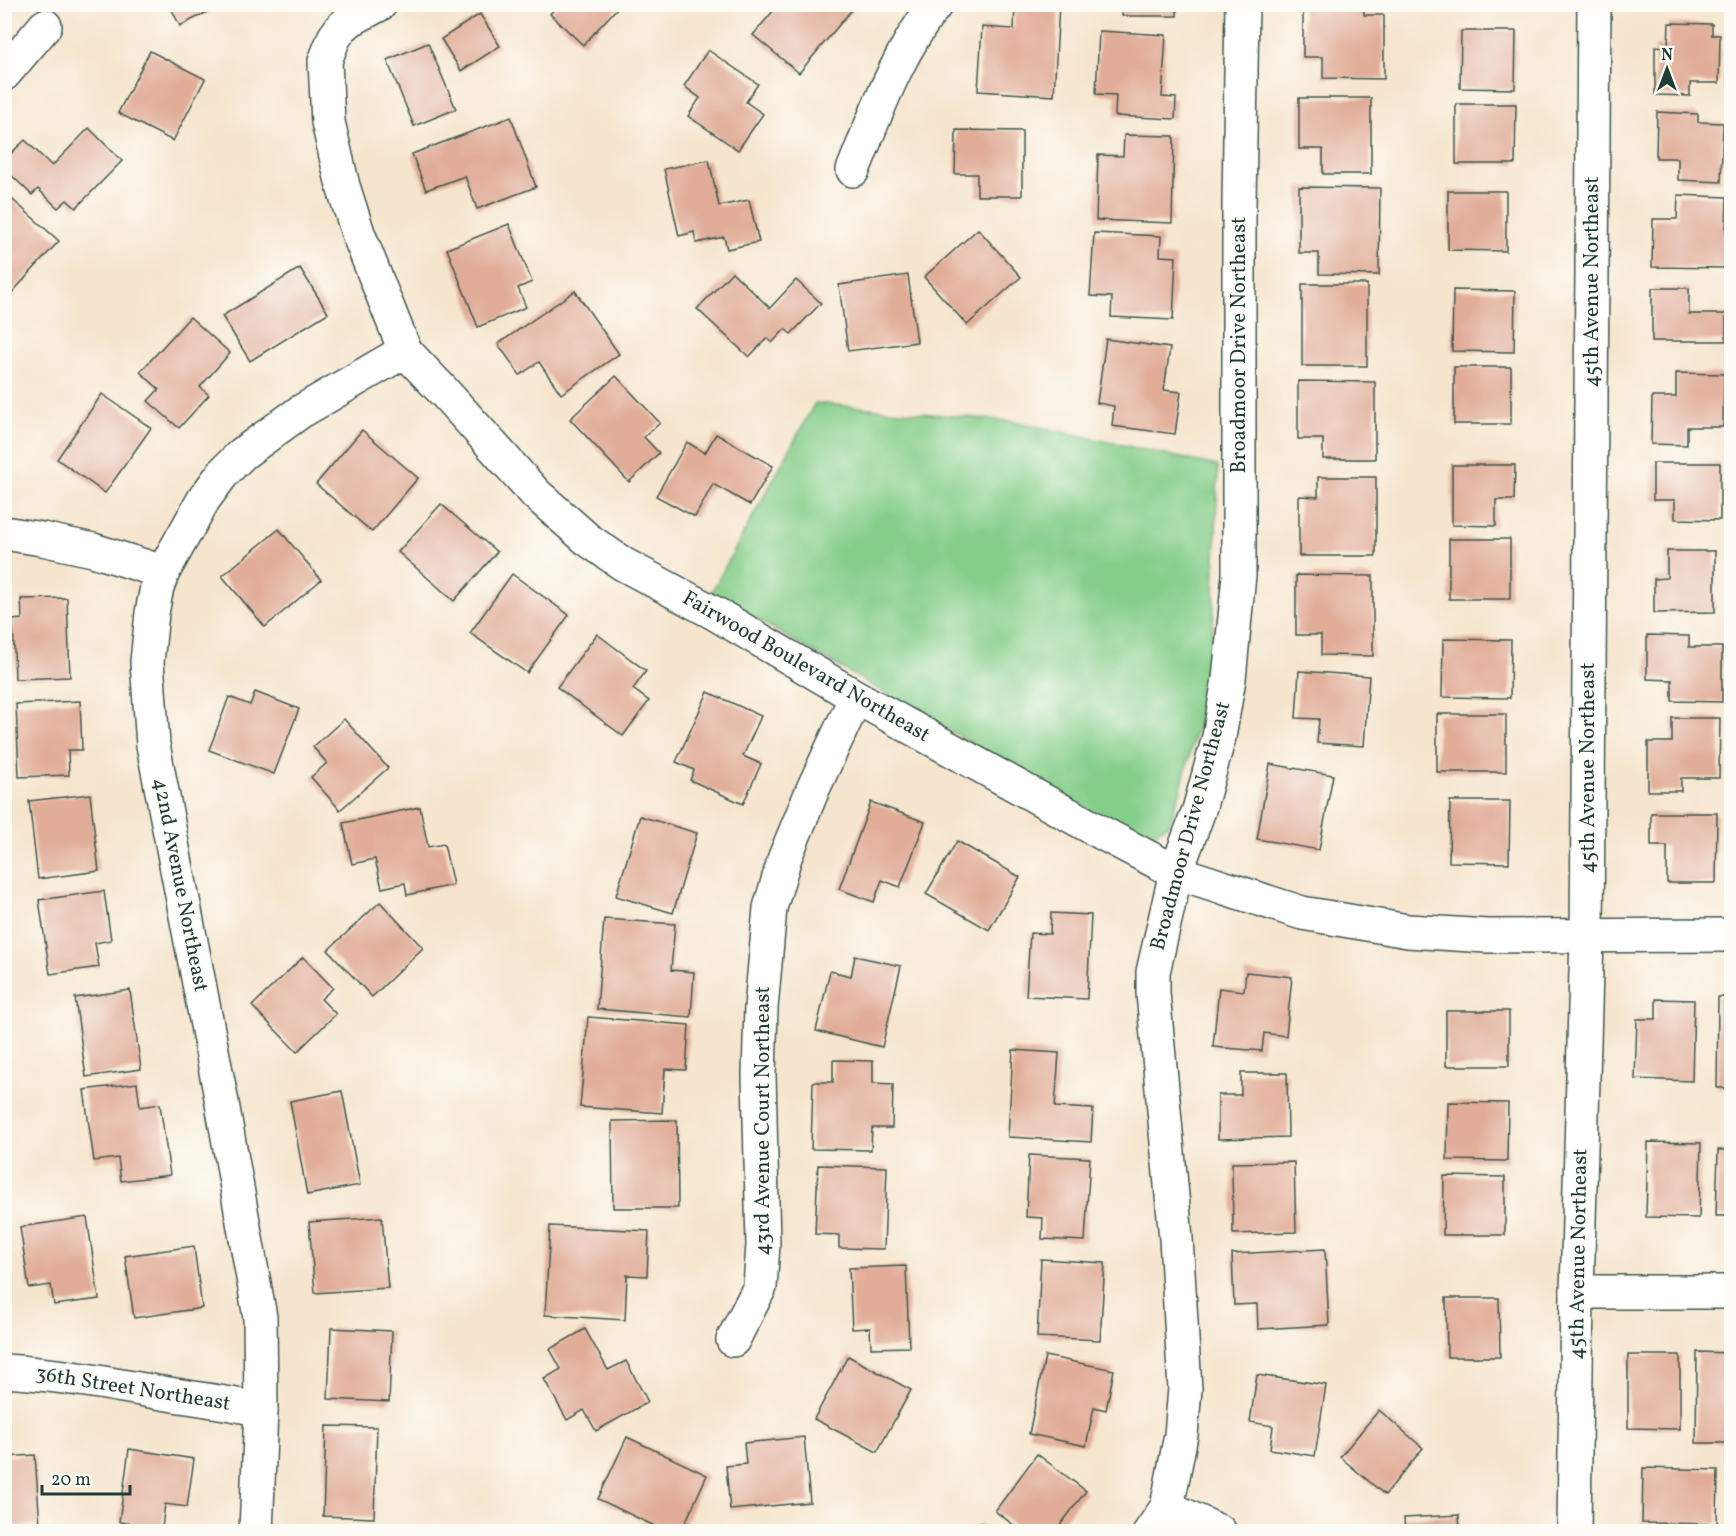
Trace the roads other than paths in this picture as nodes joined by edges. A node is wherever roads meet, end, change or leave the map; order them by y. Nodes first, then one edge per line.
1 (380, 4) edge
2 (936, 4) edge
3 (1242, 4) edge
4 (1594, 4) edge
5 (45, 26) dead end
6 (4, 74) edge
7 (853, 170) dead end
8 (405, 351) junction
9 (4, 534) edge
10 (163, 572) junction
11 (856, 697) junction
12 (1176, 872) junction
13 (1731, 935) edge
14 (1587, 936) junction
15 (1577, 1292) junction
16 (1731, 1292) edge
17 (733, 1340) dead end
18 (4, 1371) edge
19 (261, 1410) junction
20 (1159, 1519) edge
21 (256, 1532) edge
22 (1220, 1532) edge
23 (1574, 1532) edge

1 - 8 street, Fairwood Boulevard Northeast
2 - 7 street
3 - 12 street, Broadmoor Drive Northeast
4 - 14 street, 45th Avenue Northeast
5 - 6 street
8 - 10 street, 42nd Avenue Northeast
8 - 11 street, Fairwood Boulevard Northeast
9 - 10 street
10 - 19 street, 42nd Avenue Northeast
11 - 12 street, Fairwood Boulevard Northeast
11 - 17 street, 43rd Avenue Court Northeast
12 - 14 street, Fairwood Boulevard Northeast
12 - 20 street, Broadmoor Drive Northeast
13 - 14 street, Fairwood Boulevard Northeast
14 - 15 street, 45th Avenue Northeast
15 - 16 street
15 - 23 street, 45th Avenue Northeast
18 - 19 street, 36th Street Northeast
19 - 21 street, 42nd Avenue Northeast
20 - 22 street

